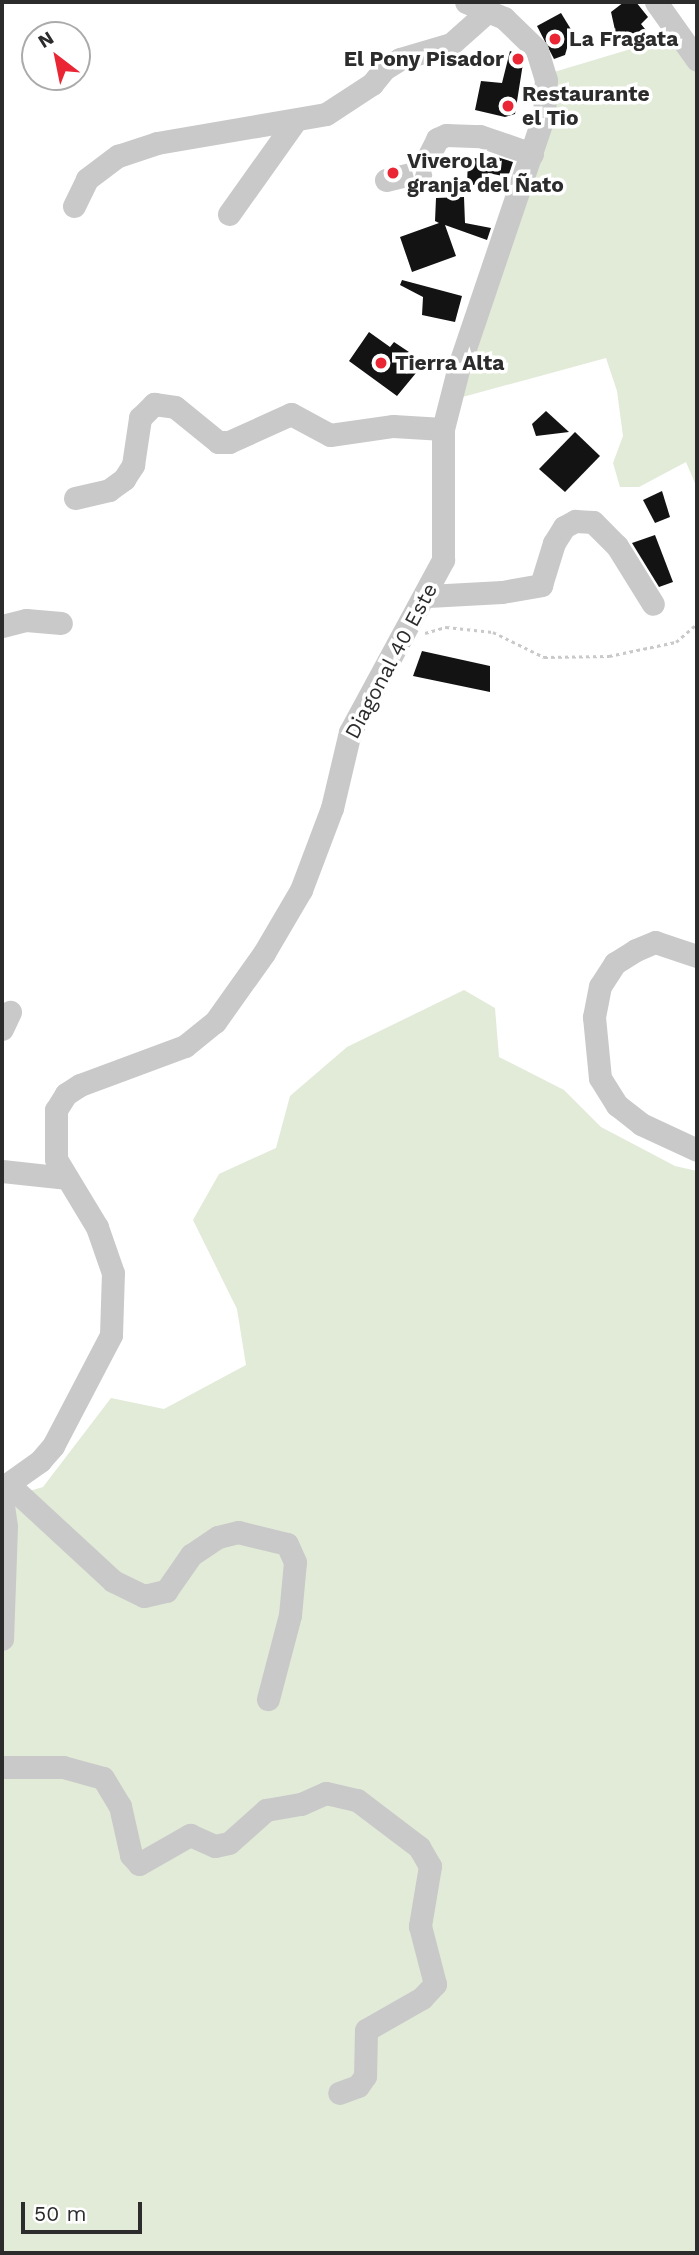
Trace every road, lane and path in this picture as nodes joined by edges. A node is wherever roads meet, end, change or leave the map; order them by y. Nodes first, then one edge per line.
1 (466, 2) edge
2 (656, 2) edge
3 (488, 11) junction
4 (697, 60) edge
5 (295, 121) junction
6 (532, 154) junction
7 (386, 180) dead end
8 (74, 206) dead end
9 (229, 214) dead end
10 (443, 429) junction
11 (75, 498) dead end
12 (428, 596) junction
13 (653, 604) dead end
14 (61, 623) dead end
15 (697, 624) edge
16 (2, 626) edge
17 (402, 638) junction
18 (697, 956) edge
19 (697, 1150) edge
20 (2, 1171) edge
21 (66, 1178) junction
22 (4, 1490) edge
23 (2, 1639) edge
24 (268, 1699) dead end
25 (2, 1767) edge
26 (339, 2093) dead end

1 - 3 street, Diagonal 40 Este
2 - 4 street
3 - 5 street
3 - 6 street, Diagonal 40 Este
5 - 8 street
5 - 9 street
6 - 7 street
6 - 10 street, Diagonal 40 Este
10 - 11 street
10 - 12 street, Diagonal 40 Este
12 - 13 street
12 - 17 street, Diagonal 40 Este
14 - 16 street
15 - 17 path
17 - 21 street, Diagonal 40 Este
18 - 19 street
20 - 21 street
21 - 22 street, Diagonal 40 Este
22 - 23 street
22 - 24 street
25 - 26 street

